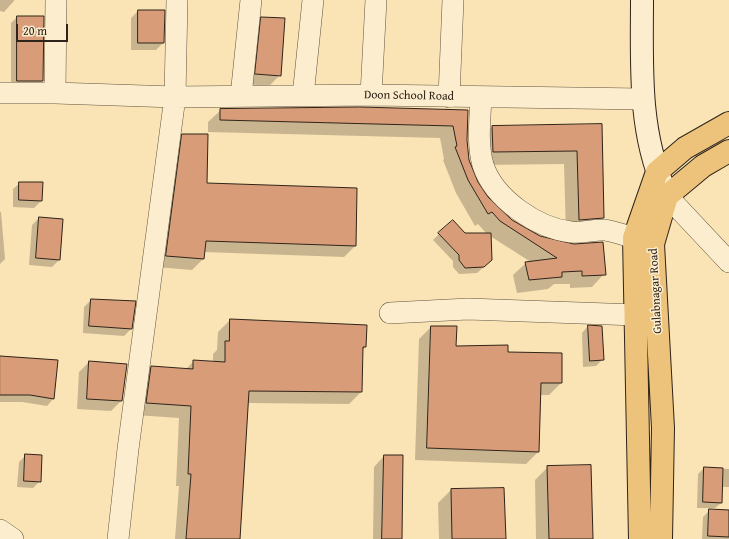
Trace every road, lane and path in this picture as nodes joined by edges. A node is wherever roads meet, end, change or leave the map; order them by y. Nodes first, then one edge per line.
1 (56, 0) edge
2 (177, 0) edge
3 (251, 0) edge
4 (313, 0) edge
5 (376, 0) edge
6 (453, 0) edge
7 (642, 0) edge
8 (0, 93) edge
9 (55, 93) junction
10 (371, 95) junction
11 (175, 96) junction
12 (241, 96) junction
13 (303, 96) junction
14 (449, 97) junction
15 (481, 98) junction
16 (642, 99) junction
17 (729, 123) edge
18 (729, 151) edge
19 (657, 172) junction
20 (667, 196) junction
21 (634, 238) junction
22 (729, 262) edge
23 (390, 313) dead end
24 (636, 316) junction
25 (0, 530) edge
26 (14, 539) edge
27 (118, 539) edge
28 (640, 539) edge
29 (661, 539) edge

1 - 9 street
2 - 11 street
3 - 12 street
4 - 13 street
5 - 10 street
6 - 14 street
7 - 16 main road
8 - 9 street, Doon School Road
9 - 11 street, Doon School Road
10 - 13 street, Doon School Road
10 - 14 street, Doon School Road
11 - 12 street, Doon School Road
11 - 27 street
12 - 13 street, Doon School Road
14 - 15 street, Doon School Road
15 - 16 street, Doon School Road
15 - 21 street
16 - 19 main road
17 - 19 main road
18 - 20 main road
19 - 20 main road
19 - 21 main road
20 - 22 street
20 - 29 main road, Gulabnagar Road
21 - 24 main road
23 - 24 street
24 - 28 main road
25 - 26 street

